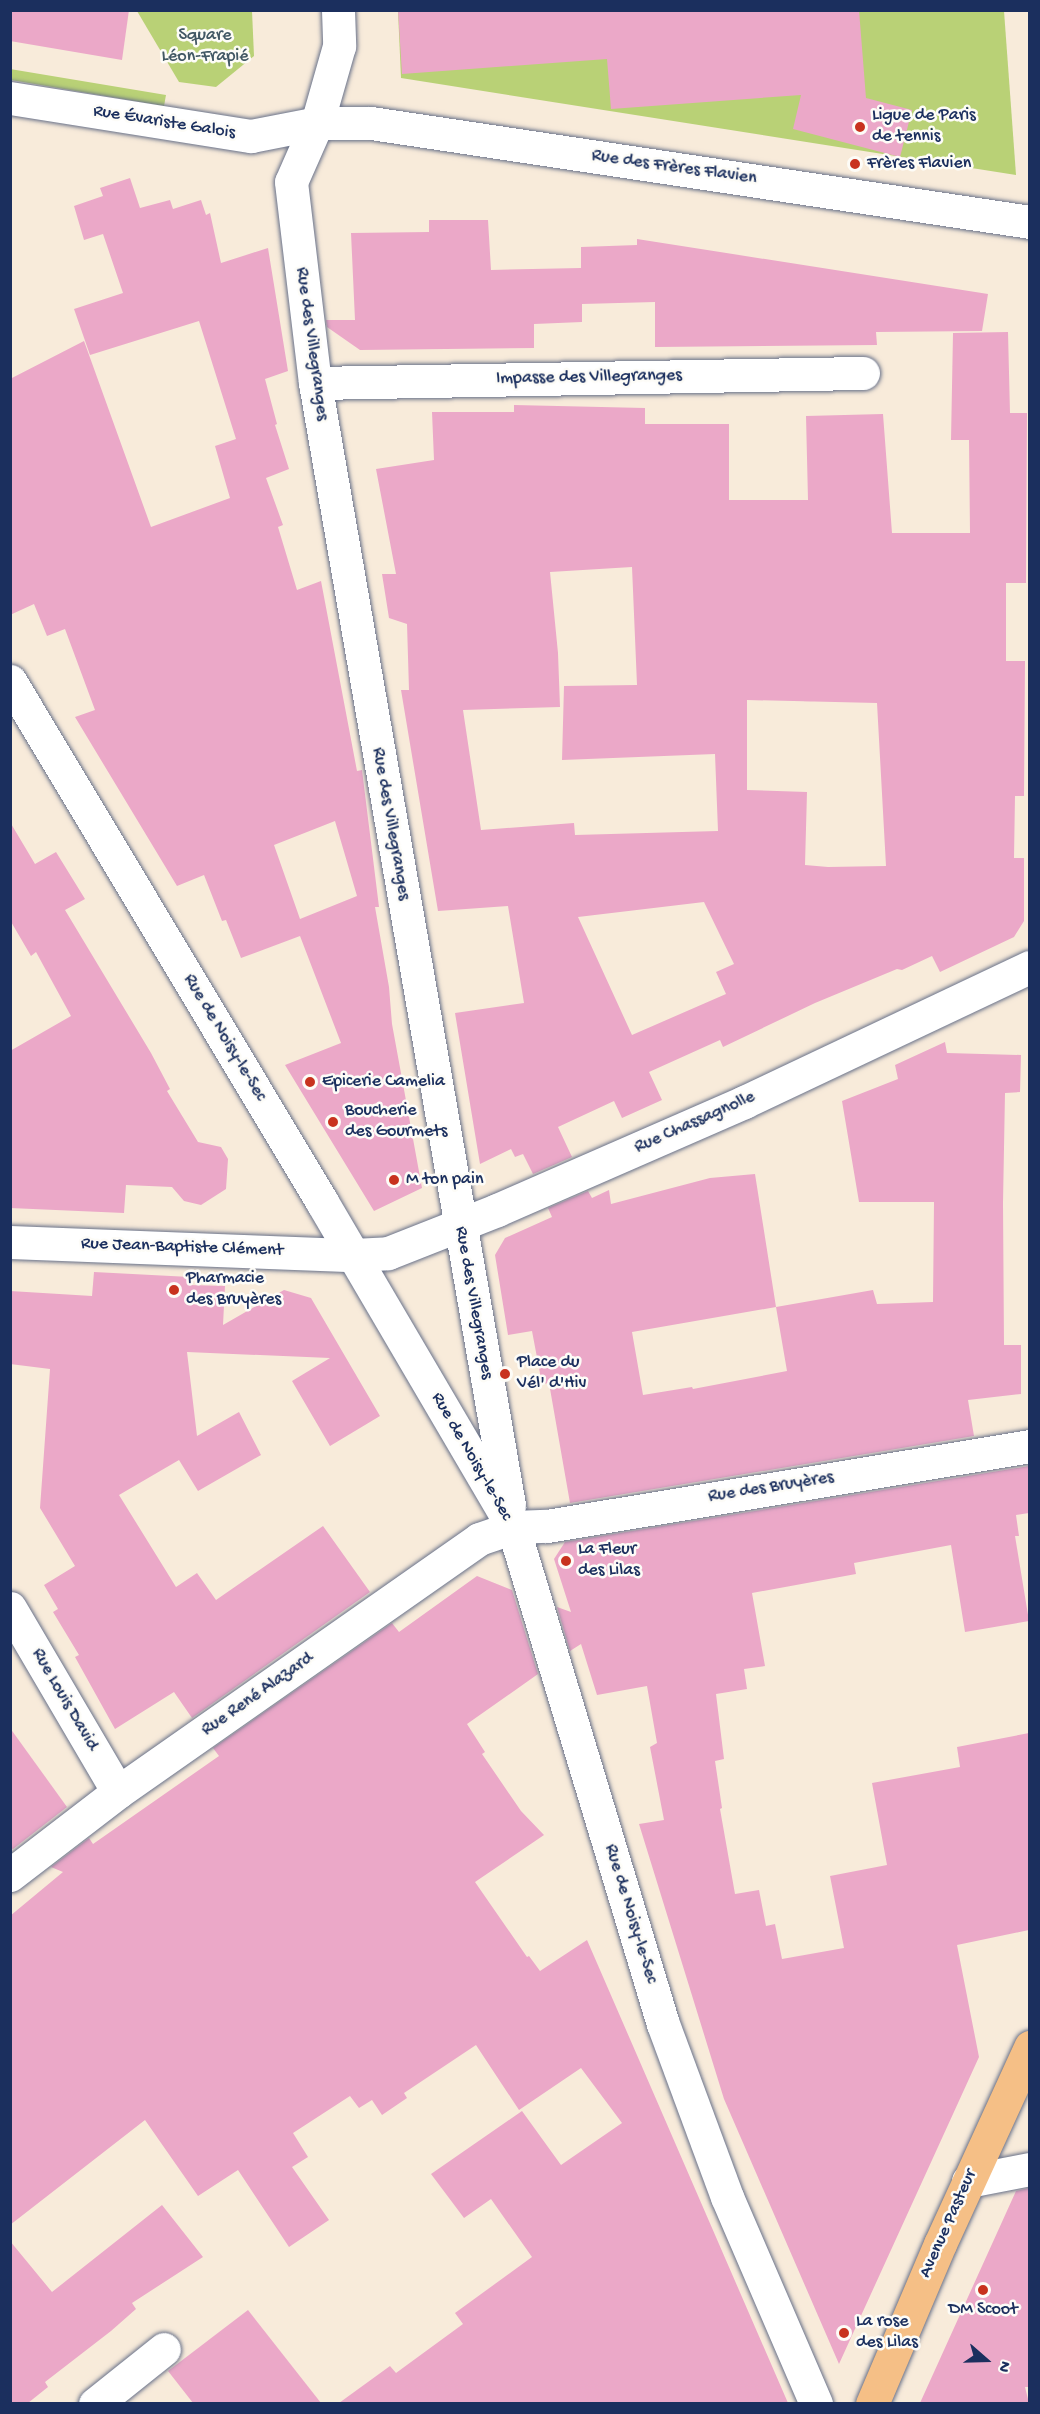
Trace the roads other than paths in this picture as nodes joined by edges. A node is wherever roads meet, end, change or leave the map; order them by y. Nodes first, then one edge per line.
1 (338, 10) edge
2 (10, 98) edge
3 (317, 123) junction
4 (1029, 222) edge
5 (863, 373) dead end
6 (315, 383) junction
7 (10, 681) edge
8 (1029, 967) edge
9 (459, 1224) junction
10 (10, 1242) edge
11 (353, 1255) junction
12 (1029, 1446) edge
13 (513, 1527) junction
14 (10, 1608) edge
15 (118, 1792) junction
16 (10, 1875) edge
17 (1029, 2047) edge
18 (1029, 2169) edge
19 (968, 2181) junction
20 (164, 2349) dead end
21 (95, 2403) edge
22 (816, 2403) edge
23 (872, 2403) edge

1 - 3 street, Rue des Villegranges
2 - 3 street, Rue Évariste Galois
3 - 4 street, Rue des Frères Flavien
3 - 6 street, Rue des Villegranges
5 - 6 street, Impasse des Villegranges
6 - 9 street, Rue des Villegranges
7 - 11 street, Rue de Noisy-le-Sec
8 - 9 street, Rue Chassagnolle
9 - 11 street, Rue Chassagnolle
9 - 13 street, Rue des Villegranges
10 - 11 street, Rue Jean-Baptiste Clément
11 - 13 street, Rue de Noisy-le-Sec
12 - 13 street, Rue des Bruyères
13 - 15 street, Rue René Alazard
13 - 22 street, Rue de Noisy-le-Sec
14 - 15 street, Rue Louis David
15 - 16 street, Rue René Alazard
17 - 19 main road, Avenue Pasteur
18 - 19 street
19 - 23 main road, Avenue Pasteur
20 - 21 street

